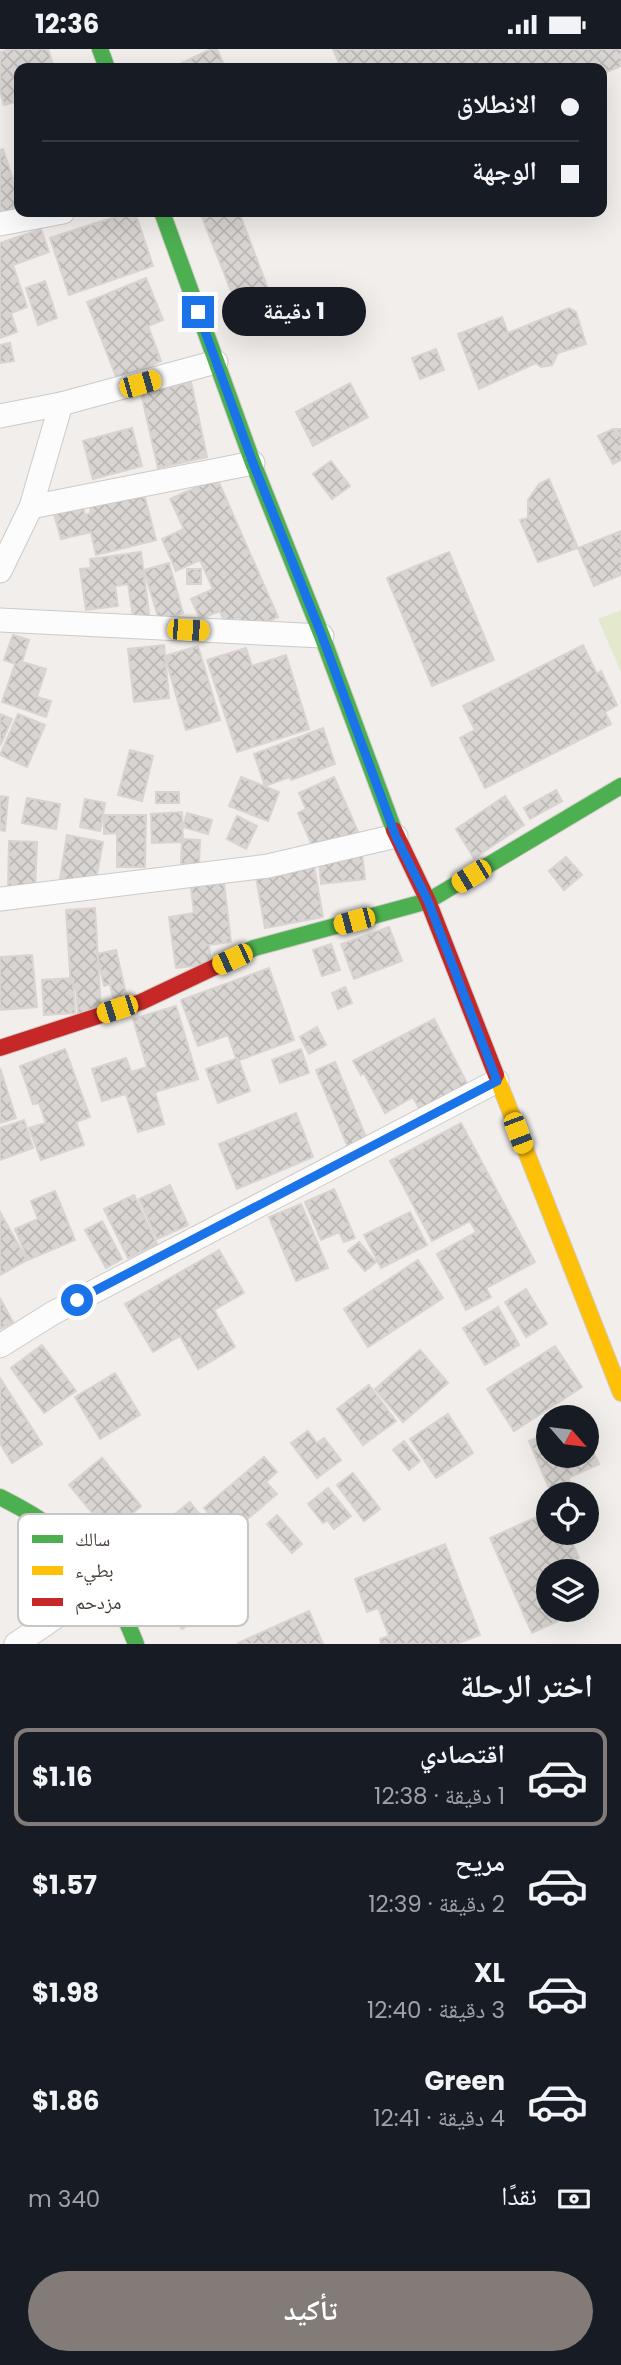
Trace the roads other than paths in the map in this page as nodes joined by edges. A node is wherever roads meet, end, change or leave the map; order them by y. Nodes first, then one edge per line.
1 (37, 217) edge
2 (164, 217) edge
3 (0, 224) edge
4 (216, 362) junction
5 (61, 404) junction
6 (0, 416) edge
7 (253, 463) junction
8 (31, 507) junction
9 (0, 571) edge
10 (0, 620) edge
11 (322, 636) junction
12 (621, 786) edge
13 (396, 837) junction
14 (0, 899) edge
15 (428, 901) junction
16 (0, 1048) edge
17 (497, 1081) junction
18 (0, 1346) edge
19 (621, 1393) edge
20 (0, 1497) edge
21 (29, 1514) edge
22 (42, 1626) edge
23 (128, 1626) edge
24 (16, 1644) edge
25 (136, 1644) edge

1 - 3 street
2 - 4 main road
4 - 5 street
4 - 7 main road
5 - 6 street
5 - 8 street
7 - 8 street
7 - 11 main road
8 - 9 street
10 - 11 street
11 - 13 main road
12 - 15 main road
13 - 14 street
13 - 15 main road
15 - 16 main road
15 - 17 main road
17 - 18 street
17 - 19 main road
20 - 21 main road
22 - 24 street
23 - 25 main road

